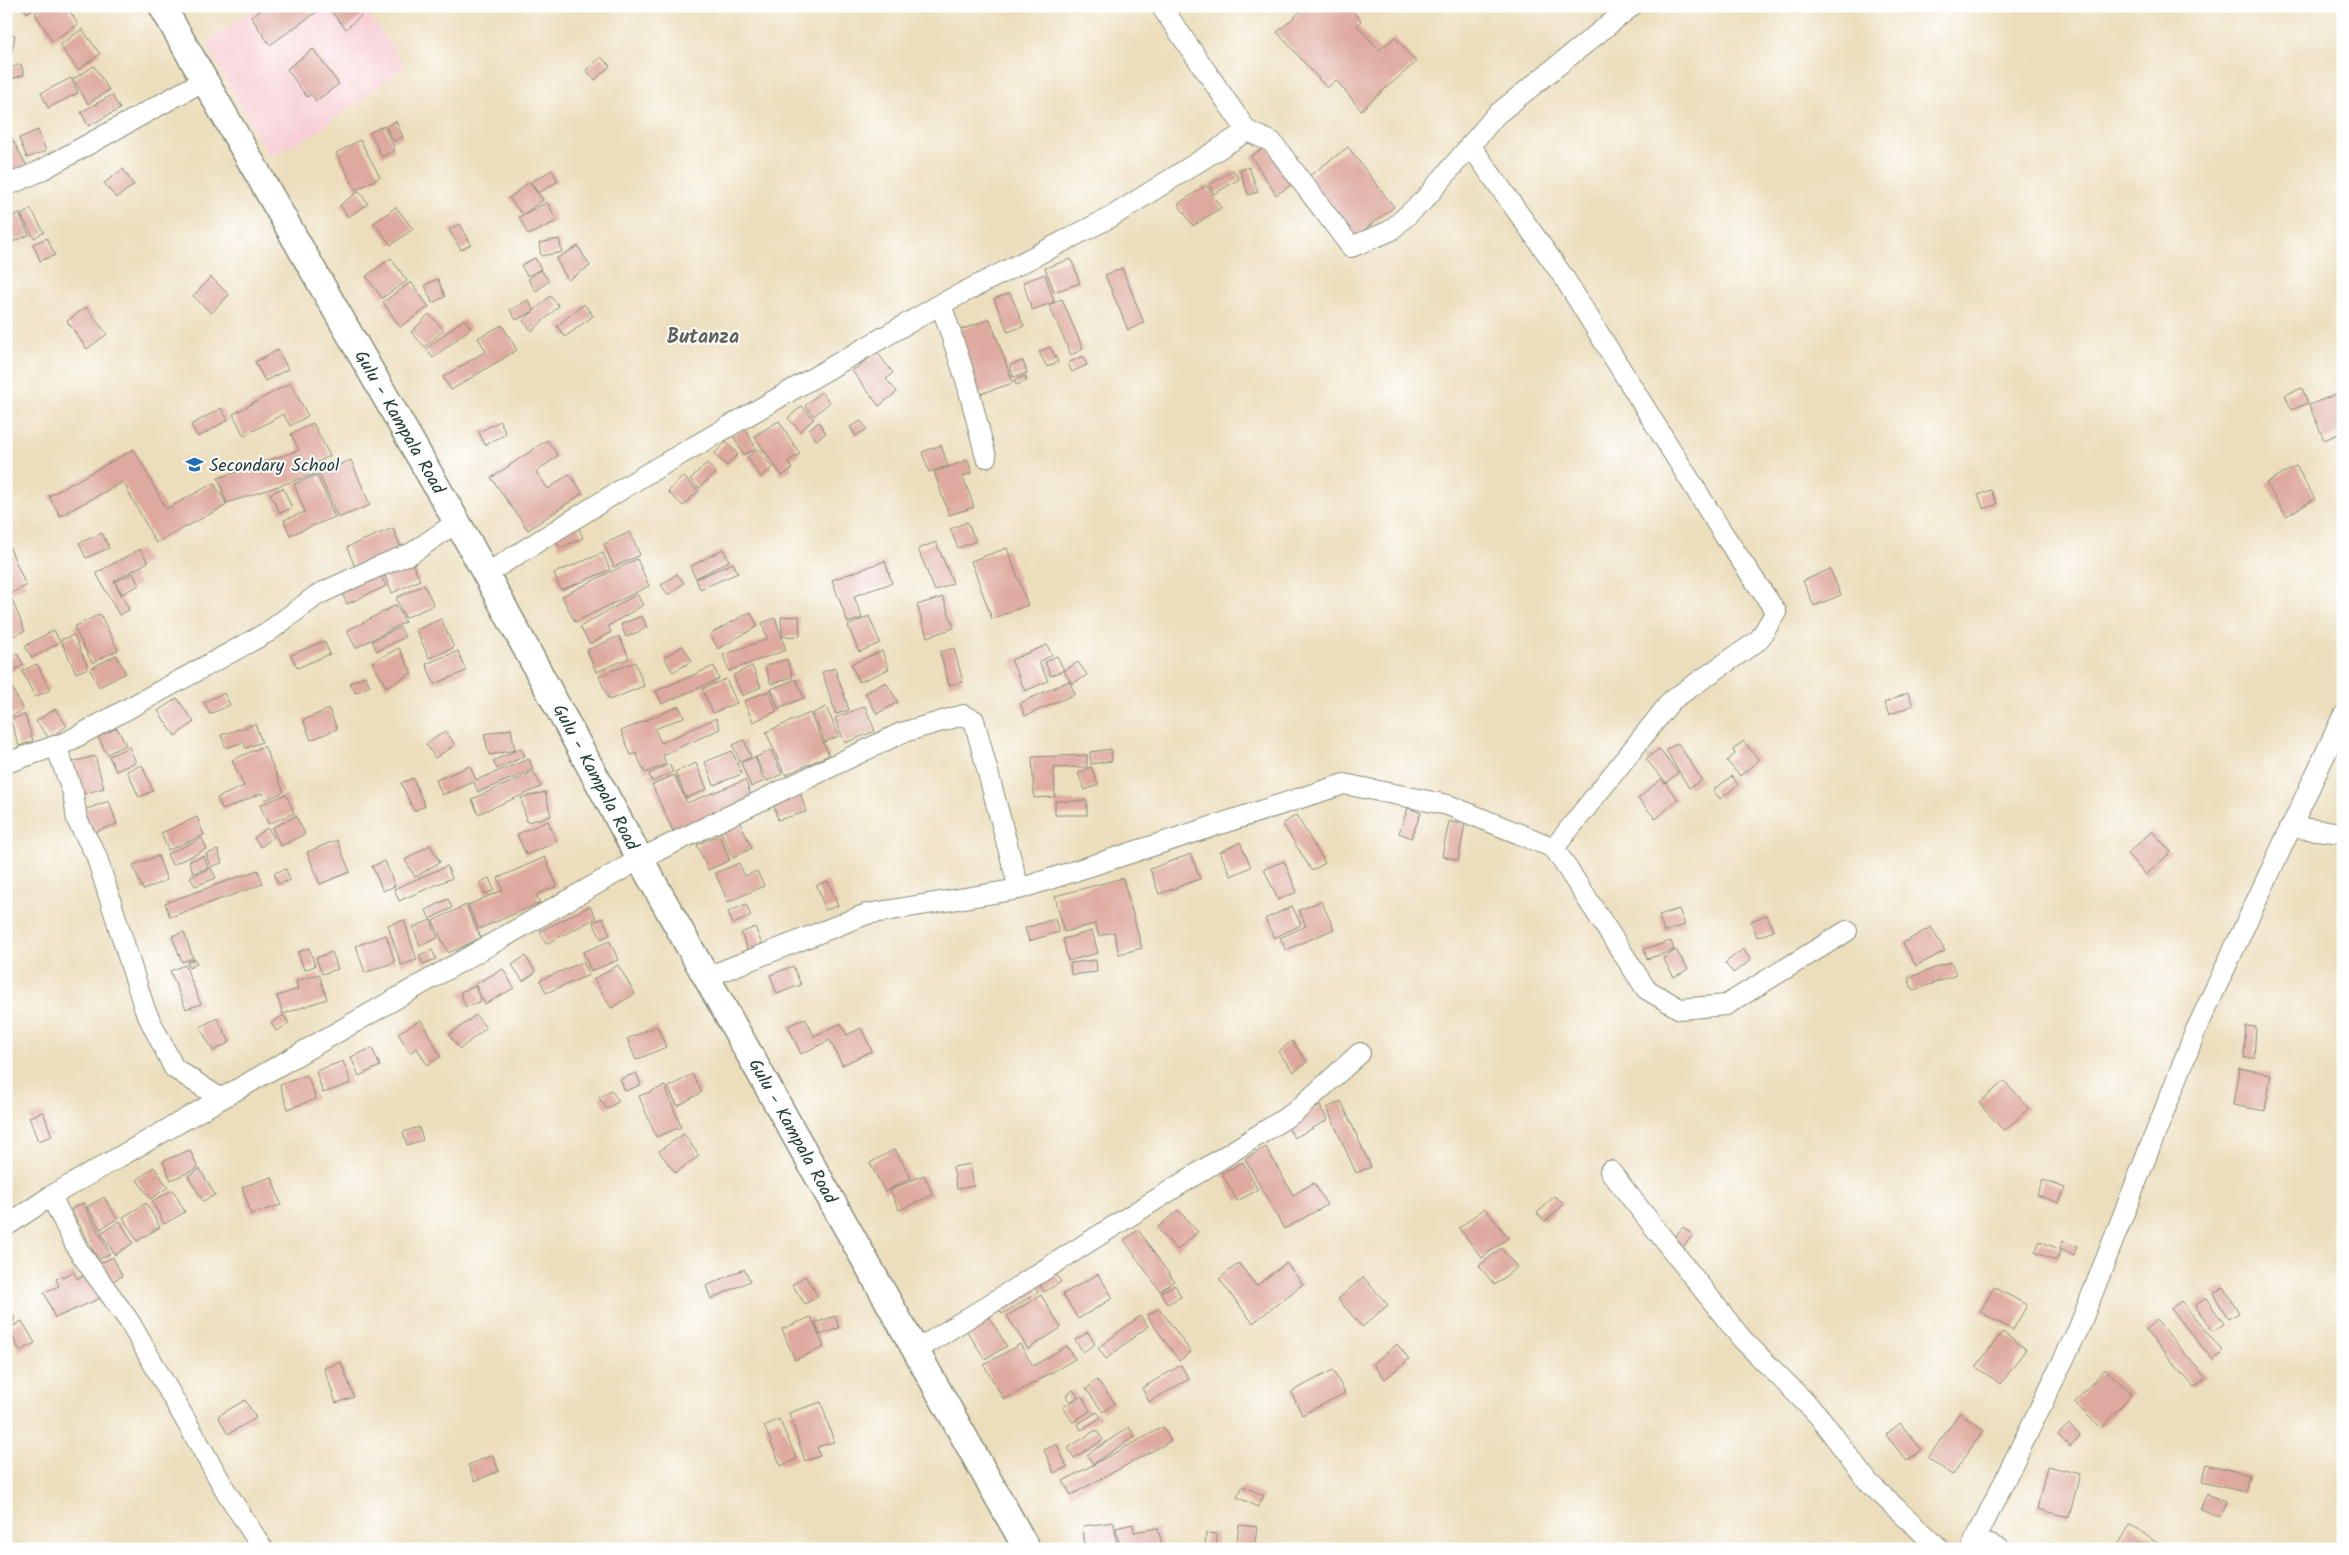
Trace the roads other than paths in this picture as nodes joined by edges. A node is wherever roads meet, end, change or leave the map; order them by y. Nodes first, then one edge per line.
1 (162, 6) edge
2 (1162, 6) edge
3 (1632, 6) edge
4 (206, 80) junction
5 (1247, 131) junction
6 (1470, 145) junction
7 (6, 186) edge
8 (941, 304) junction
9 (986, 457) dead end
10 (457, 522) junction
11 (486, 574) junction
12 (2343, 716) edge
13 (56, 746) junction
14 (6, 763) edge
15 (2290, 827) junction
16 (2343, 833) edge
17 (1554, 848) junction
18 (640, 859) junction
19 (1019, 889) junction
20 (1847, 931) dead end
21 (707, 977) junction
22 (1360, 1053) dead end
23 (221, 1098) junction
24 (1610, 1171) dead end
25 (50, 1196) junction
26 (6, 1226) edge
27 (917, 1350) junction
28 (1973, 1544) edge
29 (263, 1549) edge
30 (1027, 1549) edge
31 (1940, 1549) edge
32 (2000, 1549) edge

1 - 4 main road, Gulu - Kampala Road
2 - 5 street
3 - 6 street
4 - 7 street
4 - 10 main road, Gulu - Kampala Road
5 - 6 street
5 - 8 street
6 - 17 street
8 - 9 street
8 - 11 street
10 - 11 main road, Gulu - Kampala Road
10 - 13 street
11 - 18 main road, Gulu - Kampala Road
12 - 15 street
13 - 14 street
13 - 23 street
15 - 16 street
15 - 28 street
17 - 19 street
17 - 20 street
18 - 19 street
18 - 21 main road, Gulu - Kampala Road
18 - 23 street
19 - 21 street
21 - 27 main road, Gulu - Kampala Road
22 - 27 street
23 - 25 street
24 - 31 street
25 - 26 street
25 - 29 street
27 - 30 main road, Gulu - Kampala Road
28 - 32 street

